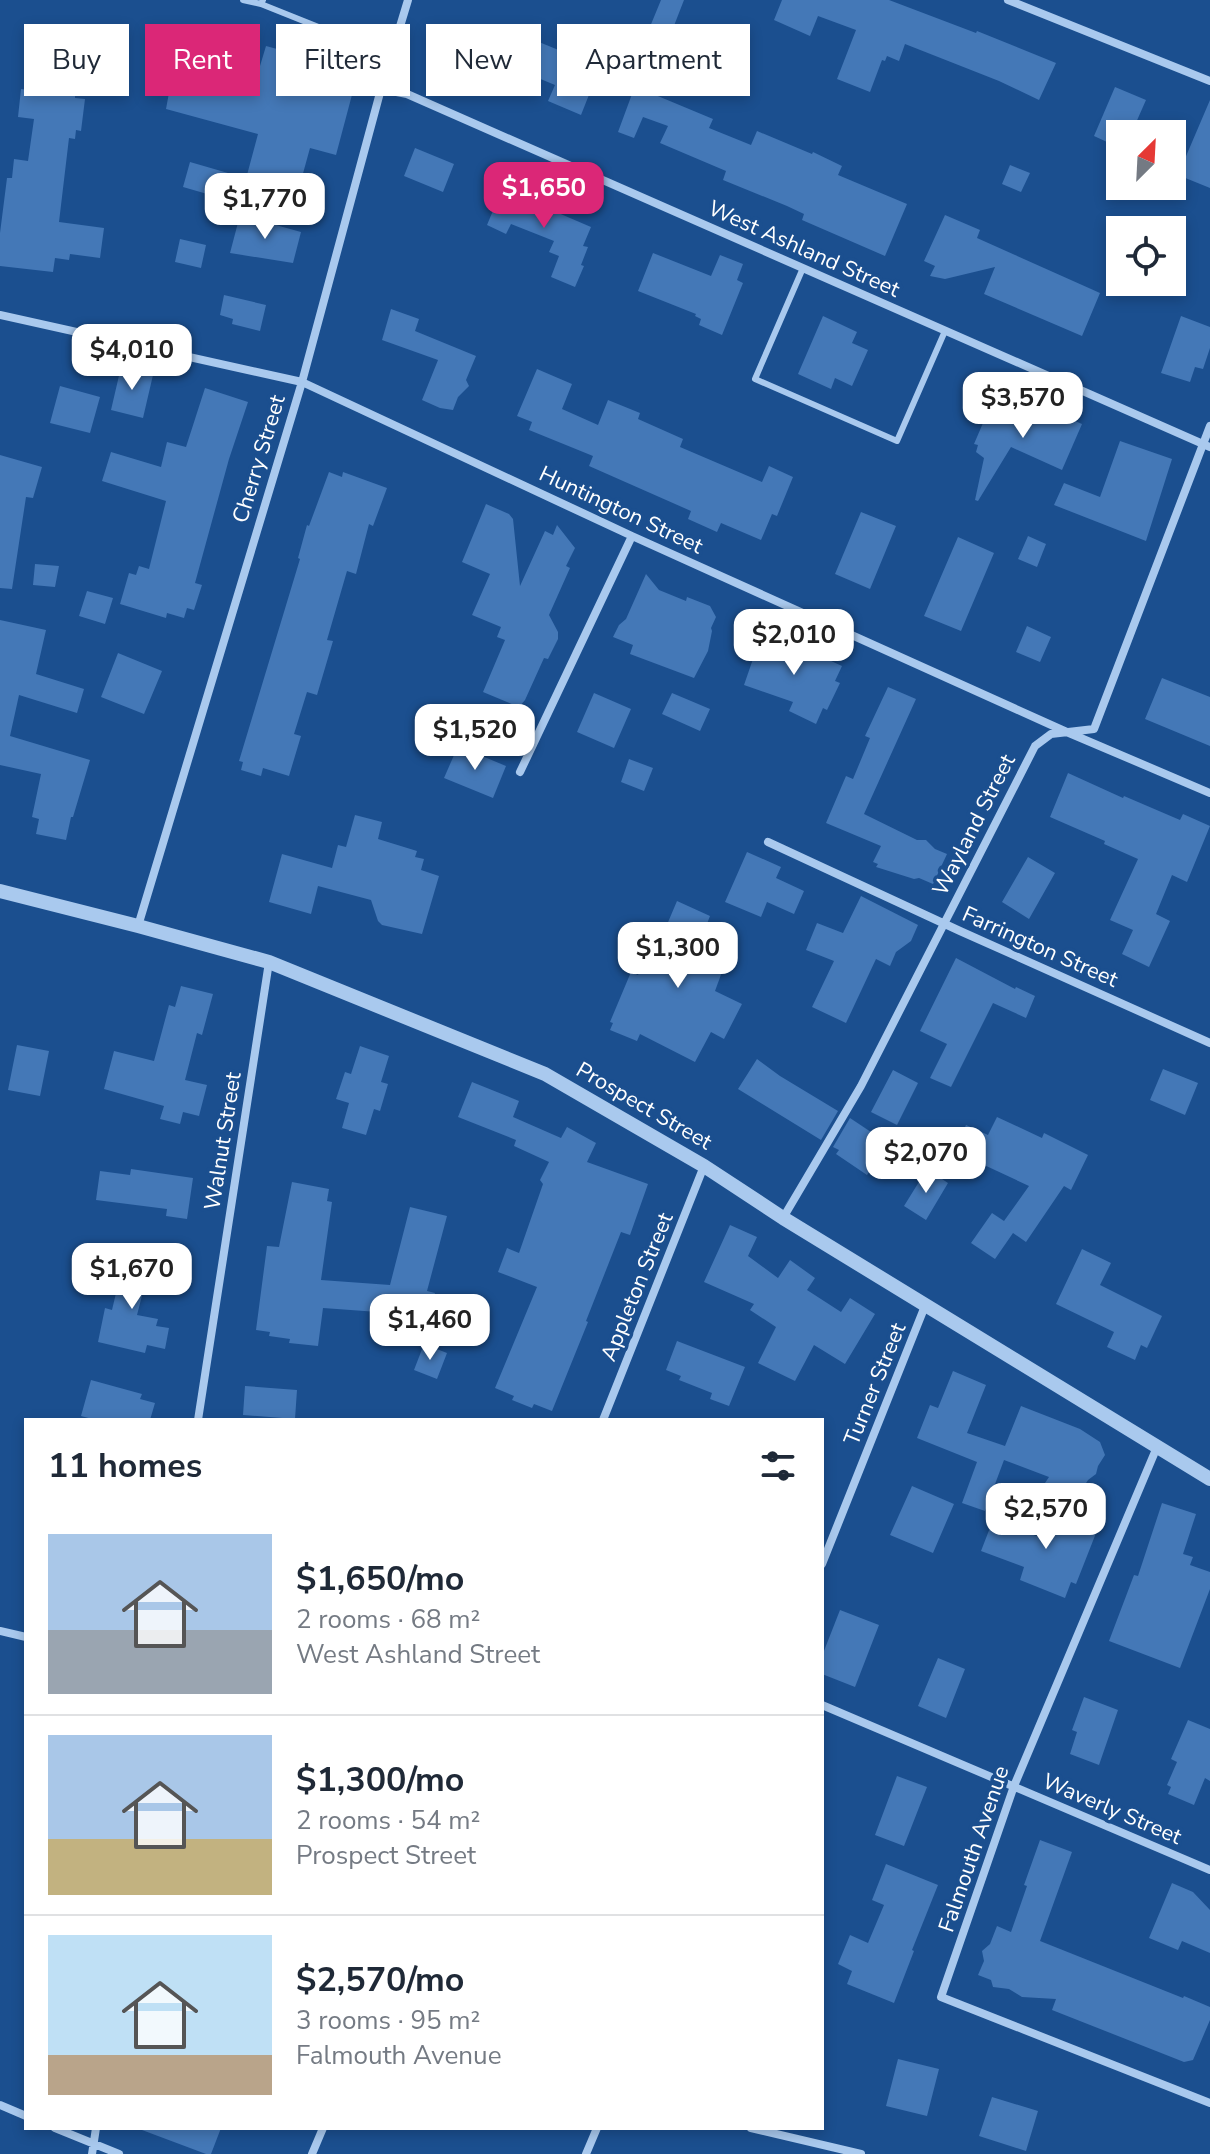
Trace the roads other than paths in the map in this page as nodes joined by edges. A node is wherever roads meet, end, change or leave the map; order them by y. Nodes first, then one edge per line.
1 (243, 0) edge
2 (408, 0) edge
3 (1008, 0) edge
4 (262, 2) edge
5 (314, 24) edge
6 (401, 24) edge
7 (1210, 81) edge
8 (410, 95) edge
9 (379, 96) edge
10 (803, 268) junction
11 (0, 315) edge
12 (945, 331) junction
13 (302, 382) junction
14 (1210, 426) edge
15 (1207, 446) edge
16 (632, 536) junction
17 (1069, 733) junction
18 (520, 772) dead end
19 (1210, 793) edge
20 (768, 842) dead end
21 (0, 891) edge
22 (944, 922) junction
23 (138, 926) junction
24 (269, 962) junction
25 (1210, 1043) edge
26 (704, 1166) junction
27 (783, 1218) junction
28 (925, 1306) junction
29 (198, 1418) edge
30 (604, 1418) edge
31 (1157, 1447) junction
32 (1210, 1479) edge
33 (824, 1559) edge
34 (0, 1631) edge
35 (24, 1637) edge
36 (824, 1706) edge
37 (1014, 1786) junction
38 (1210, 1870) edge
39 (1210, 2103) edge
40 (0, 2105) edge
41 (24, 2115) edge
42 (59, 2130) edge
43 (322, 2130) edge
44 (596, 2130) edge
45 (759, 2130) edge
46 (93, 2149) edge
47 (119, 2154) edge
48 (312, 2154) edge
49 (586, 2154) edge
50 (861, 2154) edge

1 - 4 lane
2 - 6 street, Cherry Street
3 - 7 street
4 - 5 lane
8 - 10 street, West Ashland Street
9 - 13 street, Cherry Street
10 - 12 street, West Ashland Street
10 - 12 lane
11 - 13 street, Huntington Street
12 - 15 street, West Ashland Street
13 - 16 street, Huntington Street
13 - 23 street, Cherry Street
14 - 15 street, Wayland Street
15 - 17 street, Wayland Street
16 - 17 street, Huntington Street
16 - 18 street
17 - 19 street, Huntington Street
17 - 22 street, Wayland Street
20 - 22 street, Farrington Street
21 - 23 street, Prospect Street
22 - 25 street, Farrington Street
22 - 27 street, Wayland Street
23 - 24 street, Prospect Street
24 - 26 street, Prospect Street
24 - 29 street, Walnut Street
26 - 27 street, Prospect Street
26 - 30 street, Appleton Street
27 - 28 street, Prospect Street
28 - 31 street, Prospect Street
28 - 33 street, Turner Street
31 - 32 street, Prospect Street
31 - 37 street, Falmouth Avenue
34 - 35 street
36 - 37 street, Waverly Street
37 - 38 street, Waverly Street
37 - 39 street, Falmouth Avenue
40 - 41 street
42 - 46 street
43 - 48 street
44 - 49 street
45 - 50 street
46 - 47 street

